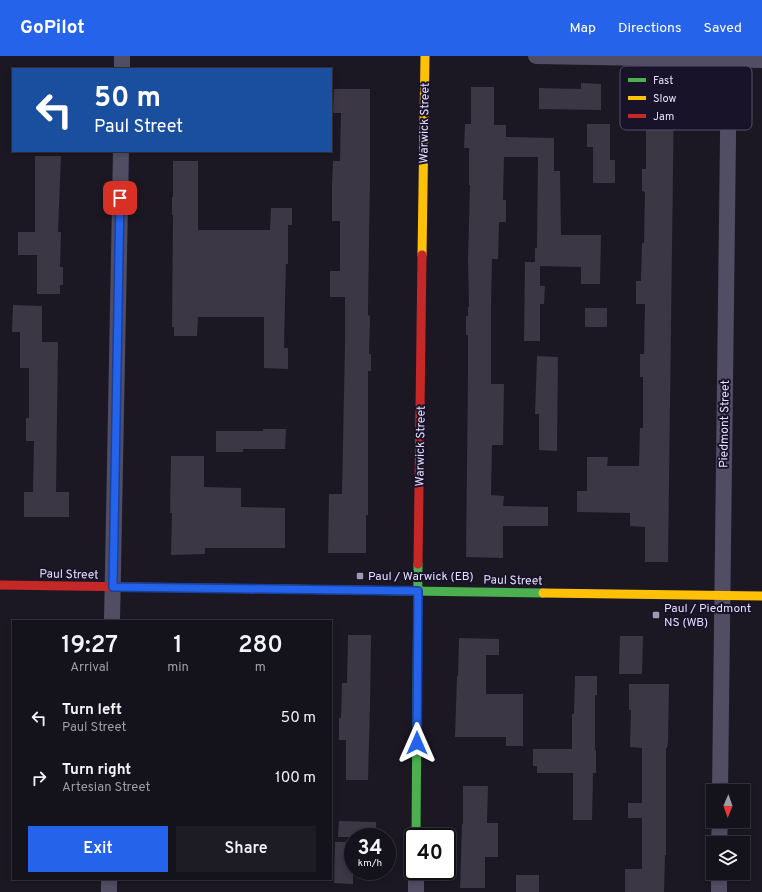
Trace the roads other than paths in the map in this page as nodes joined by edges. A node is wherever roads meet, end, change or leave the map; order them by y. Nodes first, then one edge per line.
1 (122, 56) edge
2 (425, 56) edge
3 (536, 56) edge
4 (728, 58) edge
5 (762, 60) edge
6 (122, 68) edge
7 (727, 130) edge
8 (121, 152) edge
9 (0, 585) edge
10 (113, 587) junction
11 (418, 591) junction
12 (722, 596) junction
13 (762, 596) edge
14 (112, 620) edge
15 (720, 784) edge
16 (416, 828) edge
17 (109, 880) edge
18 (416, 880) edge
19 (719, 880) edge
20 (109, 892) edge
21 (416, 892) edge
22 (719, 892) edge

1 - 6 street
2 - 11 street, Warwick Street
3 - 4 street
4 - 5 street
7 - 12 street, Piedmont Street
8 - 10 street
9 - 10 street, Paul Street
10 - 11 street, Paul Street
10 - 14 street
11 - 12 street, Paul Street
11 - 16 street, Warwick Street
12 - 13 street, Paul Street
12 - 15 street, Piedmont Street
17 - 20 street
18 - 21 street
19 - 22 street

